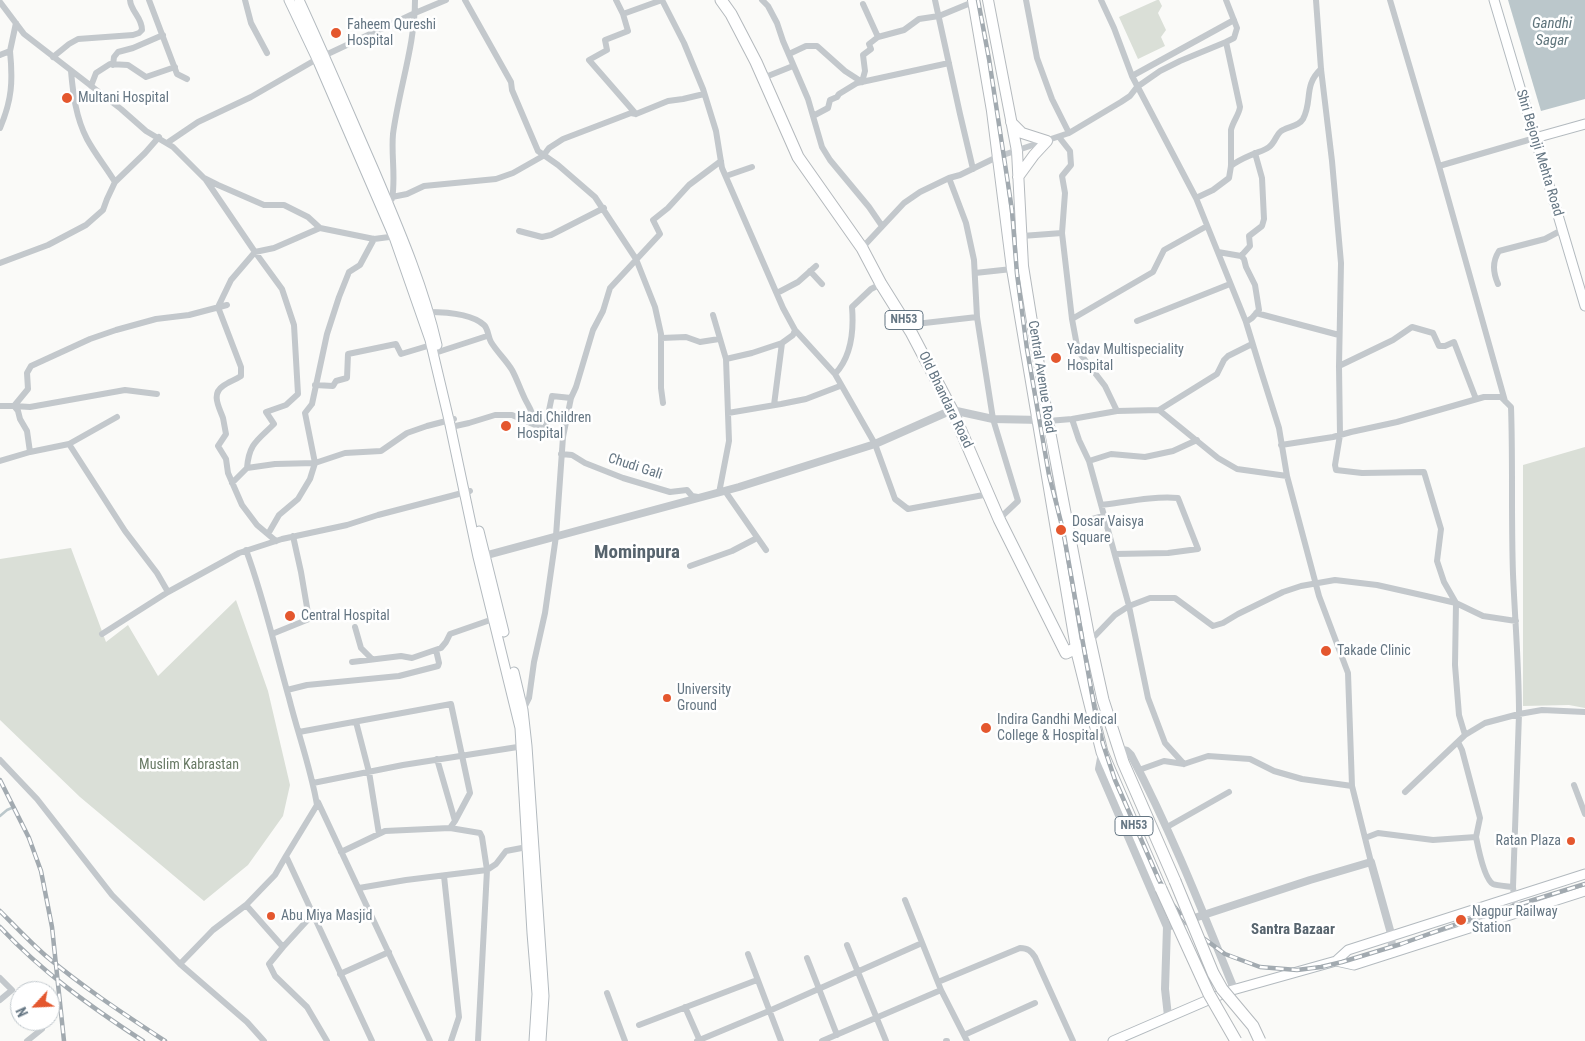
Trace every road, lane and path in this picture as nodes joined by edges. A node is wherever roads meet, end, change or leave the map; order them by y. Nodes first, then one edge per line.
1 (130, 0) edge
2 (149, 0) edge
3 (245, 0) edge
4 (289, 0) edge
5 (298, 0) edge
6 (415, 0) edge
7 (446, 0) edge
8 (465, 0) edge
9 (616, 0) edge
10 (662, 0) edge
11 (721, 0) edge
12 (762, 0) edge
13 (935, 0) edge
14 (988, 0) edge
15 (1026, 0) edge
16 (1101, 0) edge
17 (1226, 0) edge
18 (1316, 0) edge
19 (1390, 0) edge
20 (1494, 0) edge
21 (973, 1) edge
22 (0, 2) edge
23 (863, 4) dead end
24 (415, 13) junction
25 (623, 14) junction
26 (939, 16) junction
27 (1234, 20) junction
28 (16, 23) junction
29 (163, 35) junction
30 (878, 37) junction
31 (1226, 42) junction
32 (10, 51) junction
33 (266, 53) dead end
34 (788, 54) junction
35 (0, 56) edge
36 (53, 57) junction
37 (321, 57) junction
38 (950, 63) junction
39 (113, 64) junction
40 (793, 66) junction
41 (174, 67) junction
42 (1321, 69) junction
43 (71, 71) junction
44 (1132, 76) junction
45 (763, 78) junction
46 (187, 79) dead end
47 (862, 82) junction
48 (90, 86) junction
49 (1137, 87) junction
50 (704, 94) junction
51 (636, 114) junction
52 (813, 116) junction
53 (1011, 122) junction
54 (1585, 124) edge
55 (0, 128) edge
56 (1070, 133) junction
57 (159, 137) junction
58 (1059, 137) junction
59 (1535, 138) junction
60 (1047, 141) junction
61 (167, 142) junction
62 (1016, 151) junction
63 (1255, 153) junction
64 (543, 156) junction
65 (997, 157) junction
66 (721, 161) junction
67 (1231, 166) junction
68 (1439, 166) junction
69 (752, 167) dead end
70 (973, 169) junction
71 (726, 176) junction
72 (1018, 177) junction
73 (204, 178) junction
74 (948, 178) junction
75 (115, 182) junction
76 (1196, 198) junction
77 (389, 206) junction
78 (604, 208) junction
79 (882, 226) junction
80 (1207, 226) junction
81 (320, 228) junction
82 (1562, 230) junction
83 (519, 231) dead end
84 (1062, 233) junction
85 (398, 236) junction
86 (1022, 236) junction
87 (374, 239) junction
88 (862, 248) junction
89 (254, 252) junction
90 (1218, 252) junction
91 (1241, 256) junction
92 (636, 259) junction
93 (0, 263) edge
94 (816, 266) dead end
95 (1012, 268) junction
96 (810, 271) junction
97 (976, 273) junction
98 (822, 284) dead end
99 (881, 284) junction
100 (1230, 284) junction
101 (1498, 284) dead end
102 (777, 293) junction
103 (227, 305) dead end
104 (1585, 306) edge
105 (218, 307) junction
106 (428, 312) junction
107 (1256, 313) junction
108 (713, 315) dead end
109 (977, 317) junction
110 (1072, 319) junction
111 (1137, 322) dead end
112 (1246, 322) junction
113 (907, 326) junction
114 (795, 330) junction
115 (1339, 335) junction
116 (487, 336) junction
117 (661, 338) junction
118 (719, 339) junction
119 (782, 343) junction
120 (1252, 344) junction
121 (435, 348) junction
122 (726, 359) junction
123 (1339, 366) junction
124 (835, 374) junction
125 (315, 385) junction
126 (840, 386) junction
127 (157, 394) dead end
128 (571, 398) junction
129 (1476, 399) junction
130 (1506, 402) junction
131 (662, 403) dead end
132 (774, 405) junction
133 (0, 406) edge
134 (14, 406) junction
135 (952, 410) junction
136 (1159, 410) junction
137 (1117, 411) junction
138 (728, 413) junction
139 (117, 416) dead end
140 (993, 419) junction
141 (1072, 419) junction
142 (1037, 420) junction
143 (1048, 421) junction
144 (452, 423) junction
145 (533, 424) junction
146 (545, 428) junction
147 (1340, 435) junction
148 (564, 437) junction
149 (1197, 440) junction
150 (69, 444) junction
151 (874, 444) junction
152 (1281, 445) junction
153 (30, 452) junction
154 (561, 454) junction
155 (0, 461) edge
156 (1089, 461) junction
157 (315, 463) junction
158 (247, 468) junction
159 (1287, 476) junction
160 (232, 482) junction
161 (467, 492) junction
162 (722, 492) junction
163 (989, 494) junction
164 (702, 497) junction
165 (1101, 505) junction
166 (1104, 516) junction
167 (999, 519) junction
168 (1068, 526) junction
169 (268, 534) junction
170 (293, 536) junction
171 (556, 536) junction
172 (757, 538) junction
173 (276, 541) junction
174 (246, 550) junction
175 (766, 550) dead end
176 (1115, 554) junction
177 (482, 556) junction
178 (690, 566) dead end
179 (1316, 582) junction
180 (168, 592) junction
181 (1456, 603) junction
182 (1129, 606) junction
183 (497, 618) junction
184 (1516, 621) junction
185 (355, 627) dead end
186 (102, 634) dead end
187 (272, 634) junction
188 (1090, 641) junction
189 (436, 650) junction
190 (1071, 650) junction
191 (372, 659) junction
192 (352, 662) dead end
193 (287, 690) junction
194 (523, 710) junction
195 (1585, 712) edge
196 (1519, 714) junction
197 (356, 722) junction
198 (299, 732) junction
199 (1466, 735) junction
200 (1458, 742) junction
201 (524, 746) junction
202 (1119, 749) junction
203 (462, 755) junction
204 (1104, 758) junction
205 (437, 759) junction
206 (0, 760) edge
207 (1184, 764) junction
208 (1139, 770) junction
209 (369, 772) junction
210 (313, 783) junction
211 (1574, 785) dead end
212 (1352, 786) junction
213 (1229, 792) dead end
214 (1405, 792) dead end
215 (316, 799) junction
216 (1585, 814) edge
217 (455, 821) junction
218 (1167, 827) junction
219 (450, 828) junction
220 (378, 834) junction
221 (1476, 837) junction
222 (1365, 838) junction
223 (527, 847) junction
224 (341, 852) junction
225 (286, 856) junction
226 (1371, 862) junction
227 (487, 870) junction
228 (1585, 874) edge
229 (444, 876) junction
230 (359, 888) junction
231 (533, 889) junction
232 (1513, 891) junction
233 (1585, 891) edge
234 (905, 900) dead end
235 (246, 905) junction
236 (313, 914) junction
237 (1516, 914) junction
238 (1205, 915) junction
239 (1167, 928) junction
240 (536, 933) junction
241 (1390, 936) junction
242 (922, 943) junction
243 (847, 945) dead end
244 (283, 946) junction
245 (389, 952) junction
246 (1394, 953) junction
247 (748, 954) dead end
248 (807, 958) dead end
249 (1336, 961) junction
250 (180, 964) junction
251 (857, 971) junction
252 (340, 974) junction
253 (0, 978) edge
254 (757, 980) junction
255 (938, 982) junction
256 (819, 988) junction
257 (1234, 989) junction
258 (941, 990) junction
259 (607, 993) dead end
260 (0, 1000) edge
261 (1035, 1003) dead end
262 (685, 1007) junction
263 (769, 1011) junction
264 (1168, 1016) junction
265 (876, 1017) junction
266 (640, 1025) dead end
267 (40, 1031) edge
268 (837, 1035) junction
269 (965, 1038) edge
270 (28, 1041) edge
271 (264, 1041) edge
272 (327, 1041) edge
273 (372, 1041) edge
274 (430, 1041) edge
275 (451, 1041) edge
276 (478, 1041) edge
277 (534, 1041) edge
278 (542, 1041) edge
279 (625, 1041) edge
280 (699, 1041) edge
281 (781, 1041) edge
282 (822, 1041) edge
283 (886, 1041) edge
284 (1073, 1041) edge
285 (1113, 1041) edge
286 (1236, 1041) edge
287 (1260, 1041) edge

1 - 36 street
2 - 29 street
3 - 33 street
4 - 37 main road
5 - 37 main road
6 - 24 street
7 - 24 street
8 - 64 street
9 - 25 street
10 - 25 street
10 - 50 street
11 - 45 highway, Old Bhandara Road / NH53
12 - 34 street
13 - 26 street
14 - 53 main road, Central Avenue Road
15 - 56 street
16 - 44 street
17 - 27 street
18 - 42 street
19 - 68 street
20 - 59 main road, Shri Bejonji Mehta Road
21 - 26 street
21 - 65 main road, Central Avenue Road
22 - 28 street
23 - 30 street
24 - 37 street
24 - 77 street
25 - 51 street
26 - 30 street
26 - 38 street
27 - 31 street
27 - 44 street
28 - 32 street
28 - 36 street
29 - 39 street
29 - 41 street
30 - 47 street
31 - 49 street
31 - 67 street
32 - 35 street
32 - 55 street
34 - 40 street
34 - 47 street
36 - 43 street
37 - 61 street
37 - 77 main road
38 - 47 street
38 - 70 street
39 - 41 street
39 - 48 street
40 - 45 street
40 - 52 street
41 - 46 street
42 - 63 street
42 - 115 street
43 - 48 street
43 - 75 street
44 - 49 street
45 - 88 highway, Old Bhandara Road / NH53
47 - 52 street
48 - 57 street
49 - 56 street
49 - 76 street
50 - 51 street
50 - 66 street
51 - 64 street
52 - 79 street
53 - 60 main road
53 - 62 main road, Central Avenue Road
54 - 59 main road
56 - 58 street
57 - 61 street
57 - 75 street
58 - 60 street
58 - 84 street
59 - 68 street
59 - 82 main road, Shri Bejonji Mehta Road
60 - 62 street
60 - 72 main road
61 - 73 street
62 - 65 street
62 - 72 main road, Central Avenue Road
63 - 67 street
63 - 91 street
64 - 77 street
64 - 78 street
65 - 70 street
65 - 95 main road, Central Avenue Road
66 - 71 street
66 - 92 street
67 - 76 street
68 - 130 street
69 - 71 street
70 - 74 street
71 - 102 street
72 - 86 main road, Central Avenue Road
73 - 81 street
73 - 89 street
74 - 79 street
74 - 97 street
75 - 93 street
76 - 80 street
77 - 85 main road
78 - 83 street
78 - 92 street
79 - 88 street
80 - 90 street
80 - 110 street
81 - 87 street
81 - 89 street
82 - 101 street
82 - 104 main road, Shri Bejonji Mehta Road
84 - 86 street
84 - 110 street
85 - 87 street
85 - 106 main road
85 - 121 main road
86 - 143 main road, Central Avenue Road
87 - 125 street
88 - 99 highway, Old Bhandara Road / NH53
89 - 105 street
89 - 158 street
90 - 91 street
90 - 100 street
91 - 107 street
92 - 117 street
92 - 128 street
94 - 96 street
95 - 97 street
95 - 142 main road, Central Avenue Road
96 - 98 street
96 - 102 street
97 - 109 street
99 - 113 highway, Old Bhandara Road / NH53
99 - 124 street
100 - 111 street
100 - 112 street
102 - 114 street
103 - 105 street
105 - 134 street
105 - 160 street
106 - 116 street
106 - 121 main road
107 - 112 street
107 - 115 street
108 - 118 street
109 - 113 street
109 - 140 street
110 - 137 street
112 - 120 street
113 - 135 highway, Old Bhandara Road / NH53
114 - 119 street
114 - 124 street
115 - 123 street
116 - 121 street
116 - 145 street
117 - 118 street
117 - 131 street
118 - 122 street
119 - 122 street
119 - 132 street
120 - 136 street
120 - 152 street
121 - 125 street
121 - 144 main road
122 - 138 street
123 - 129 street
123 - 147 street
124 - 126 street
125 - 157 street
126 - 132 street
126 - 151 street
127 - 134 street
128 - 146 street
128 - 148 street
129 - 130 street
129 - 147 street
130 - 184 street
132 - 138 street
133 - 134 street
134 - 153 street
135 - 140 street
135 - 151 street
135 - 163 highway, Old Bhandara Road / NH53
136 - 137 street
136 - 149 street
137 - 141 street
138 - 162 street
139 - 150 street
140 - 142 street
140 - 167 street
141 - 143 street
141 - 156 street
142 - 143 street
142 - 190 main road, Central Avenue Road
143 - 168 main road, Central Avenue Road
144 - 145 street
144 - 157 street
144 - 161 main road
145 - 146 street
146 - 148 street
147 - 152 street
147 - 181 street
148 - 154 street
149 - 156 street
149 - 159 street
150 - 153 street
150 - 180 street
151 - 162 street
151 - 163 street
152 - 159 street
153 - 155 street
154 - 164 street, Chudi Gali
154 - 171 street
156 - 165 street
157 - 158 street
157 - 169 street
158 - 160 street
159 - 179 street
160 - 169 street
161 - 170 street
161 - 177 main road
162 - 164 street
162 - 172 street
163 - 167 highway, Old Bhandara Road / NH53
164 - 171 street
165 - 166 street
165 - 176 street
166 - 168 street
166 - 176 street
167 - 190 highway, Old Bhandara Road / NH53
168 - 188 main road, Central Avenue Road
169 - 173 street
170 - 173 street
170 - 187 street
171 - 177 street
171 - 194 street
172 - 175 street
172 - 178 street
173 - 174 street
174 - 180 street
174 - 187 street
176 - 182 street
177 - 183 main road
179 - 181 street
179 - 182 street
179 - 212 street
180 - 186 street
181 - 184 street
181 - 199 street
182 - 188 street
182 - 207 street
183 - 189 street
183 - 194 main road
183 - 201 main road
184 - 196 street
185 - 191 street
187 - 193 street
188 - 190 highway
188 - 202 highway, Central Avenue Road
189 - 191 street
189 - 193 street
190 - 204 highway, NH53
191 - 192 street
193 - 198 street
194 - 201 main road
195 - 196 street
196 - 199 street
196 - 232 street
197 - 198 street
197 - 203 street
197 - 209 street
198 - 210 street
199 - 200 street
200 - 214 street
200 - 221 street
201 - 203 street
201 - 223 main road
201 - 231 main road
202 - 208 street
202 - 287 highway, NH53, bridge
203 - 205 street
203 - 217 street
204 - 239 street
204 - 286 highway, NH53, bridge
205 - 209 street
205 - 217 street
206 - 250 street
207 - 208 street
207 - 212 street
208 - 218 street
209 - 210 street
209 - 220 street
210 - 215 street
211 - 216 street
212 - 222 street
213 - 218 street
215 - 224 street
215 - 225 street
217 - 219 street
218 - 238 street
219 - 220 street
219 - 227 street
220 - 224 street
221 - 222 street
221 - 232 street
222 - 226 street
223 - 227 street
223 - 231 main road
224 - 230 street
225 - 235 street
225 - 236 street
226 - 238 street
226 - 241 street
227 - 229 street
227 - 276 street
228 - 232 main road
229 - 230 street
229 - 275 street
230 - 245 street
231 - 240 main road
232 - 237 street
232 - 241 main road
233 - 237 main road
234 - 242 street
235 - 244 street
235 - 250 street
236 - 244 street
236 - 252 street
237 - 246 main road
238 - 239 street
238 - 257 street
239 - 264 street
240 - 277 main road
240 - 278 main road
241 - 246 street
241 - 249 main road
242 - 251 street
242 - 255 street
243 - 251 street
244 - 272 street
245 - 252 street
245 - 274 street
246 - 249 main road
247 - 254 street
248 - 256 street
249 - 257 main road
250 - 271 street
251 - 256 street
251 - 265 street
252 - 273 street
253 - 260 street
254 - 262 street
254 - 263 street
255 - 258 street
255 - 284 street
256 - 263 street
256 - 268 street
257 - 264 main road
258 - 265 street
258 - 269 street
259 - 279 street
261 - 269 street
262 - 266 street
262 - 280 street
263 - 280 street
263 - 281 street
264 - 285 main road
265 - 268 street
265 - 283 street
267 - 270 street
268 - 282 street

